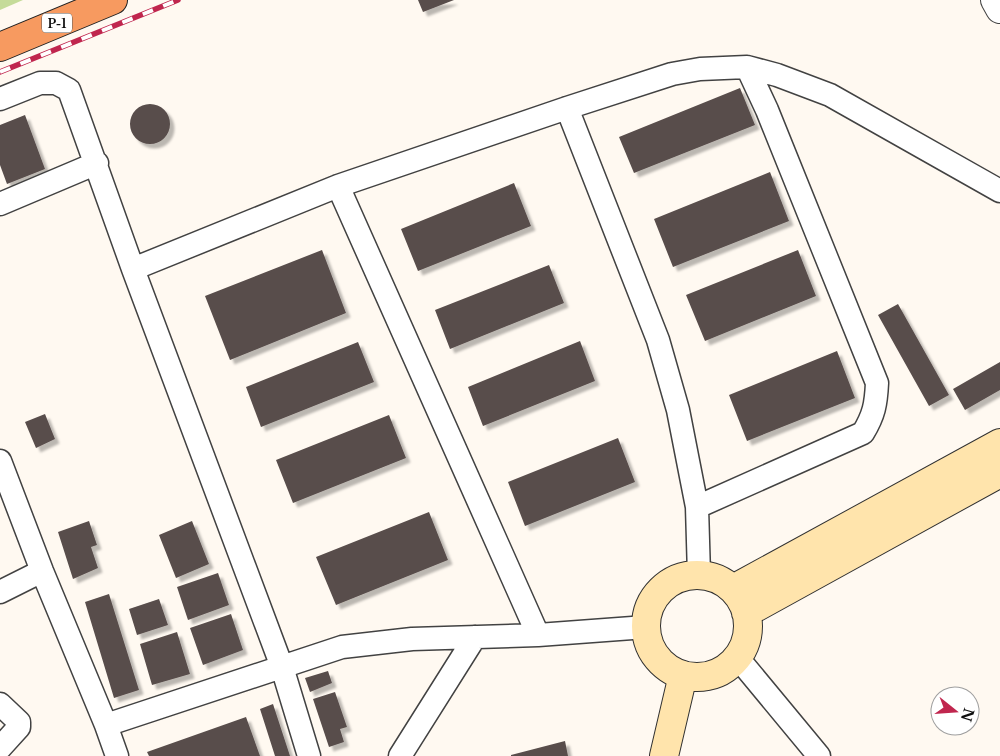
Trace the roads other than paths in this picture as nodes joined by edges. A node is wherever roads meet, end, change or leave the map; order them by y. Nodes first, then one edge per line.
1 (113, 0) edge
2 (995, 0) edge
3 (1000, 9) edge
4 (0, 47) edge
5 (747, 67) junction
6 (0, 99) edge
7 (567, 108) junction
8 (97, 163) junction
9 (338, 186) junction
10 (1000, 191) edge
11 (0, 204) edge
12 (133, 268) junction
13 (1000, 443) edge
14 (0, 461) edge
15 (1000, 473) edge
16 (697, 507) junction
17 (42, 571) junction
18 (699, 575) junction
19 (733, 589) junction
20 (0, 592) edge
21 (746, 613) junction
22 (646, 628) junction
23 (538, 635) junction
24 (475, 637) junction
25 (737, 657) junction
26 (282, 667) junction
27 (683, 675) junction
28 (0, 704) edge
29 (106, 725) junction
30 (0, 748) edge
31 (116, 756) edge
32 (310, 756) edge
33 (400, 756) edge
34 (664, 756) edge
35 (819, 756) edge

1 - 4 highway, P-1
2 - 3 street
5 - 7 street
5 - 10 street
5 - 16 street
6 - 8 street
7 - 9 street
7 - 16 street
8 - 11 street
8 - 12 street
9 - 12 street
9 - 23 street
12 - 26 street
13 - 19 main road
14 - 17 street
15 - 21 main road
16 - 18 street
17 - 20 street
17 - 29 street
18 - 19 main road
18 - 22 main road
19 - 21 main road
21 - 25 main road
22 - 23 street
22 - 27 main road
23 - 24 street
24 - 26 street
24 - 33 street
25 - 27 main road
25 - 35 street
26 - 29 street
26 - 32 street
27 - 34 main road
28 - 30 street
29 - 31 street

